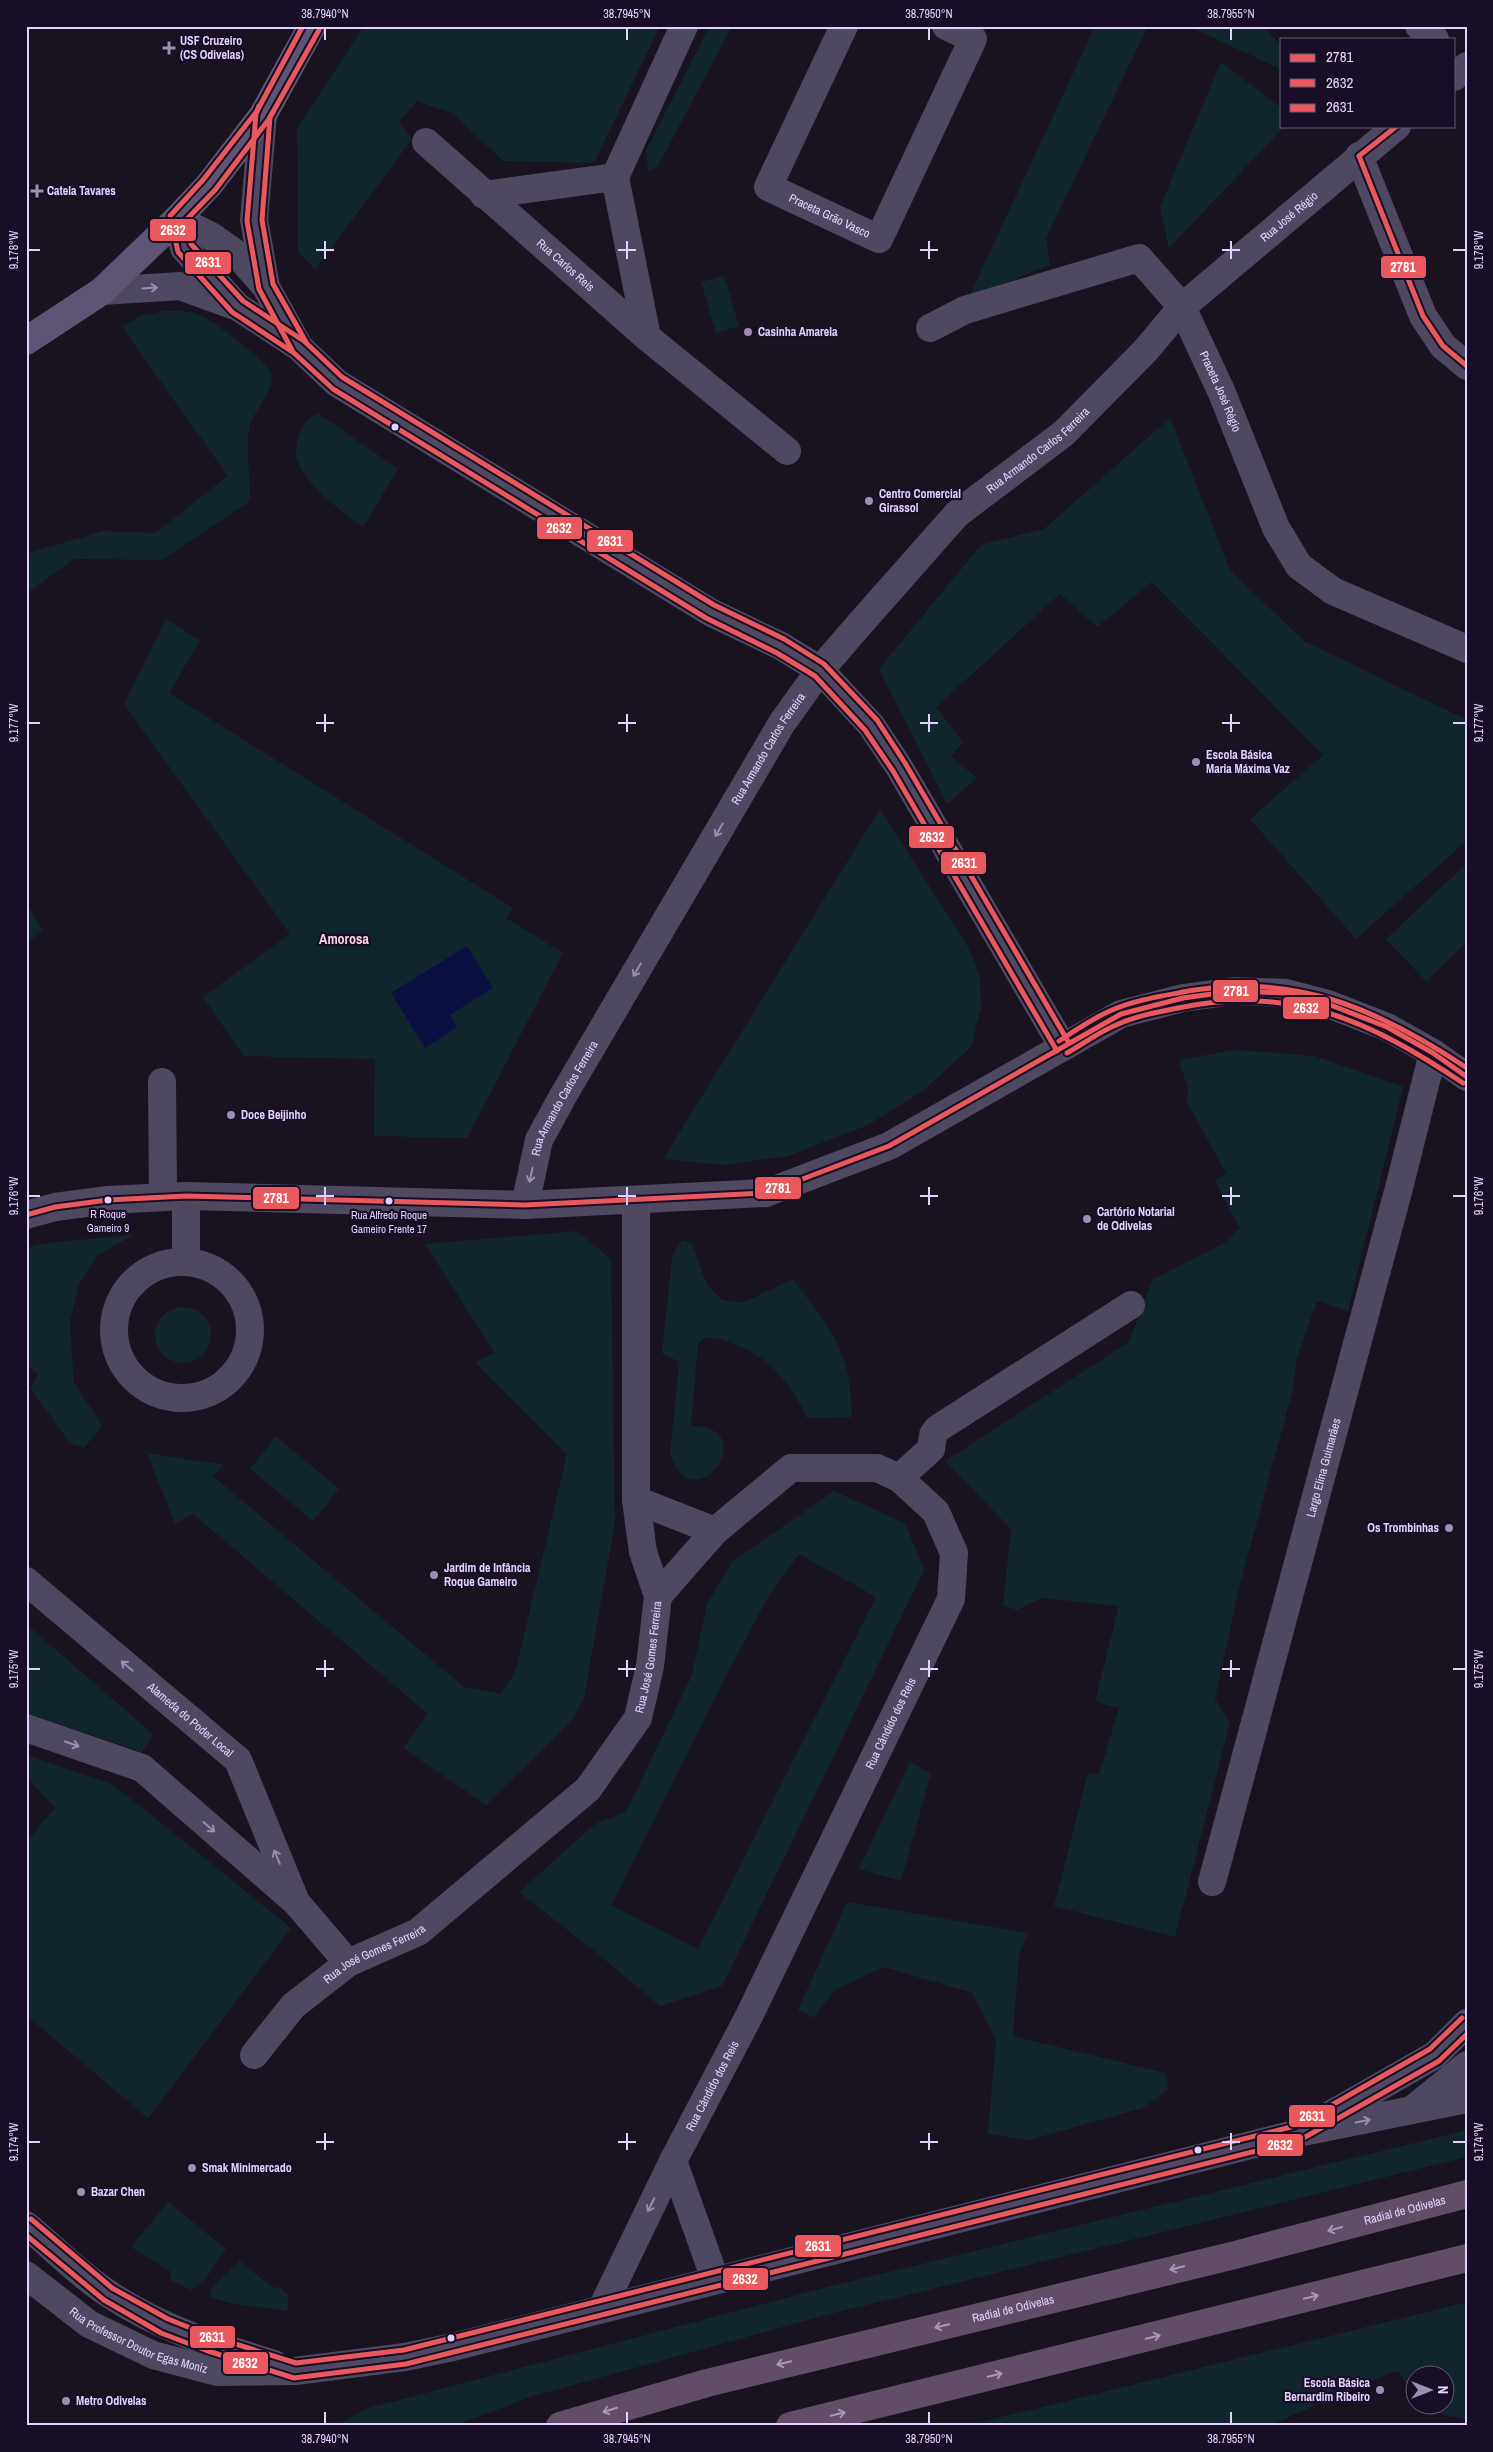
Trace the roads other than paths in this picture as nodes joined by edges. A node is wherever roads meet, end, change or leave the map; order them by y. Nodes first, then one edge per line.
1 (312, 26) edge
2 (684, 26) edge
3 (844, 26) edge
4 (946, 26) edge
5 (1419, 26) edge
6 (1434, 38) edge
7 (1456, 56) edge
8 (1467, 65) edge
9 (1456, 75) edge
10 (262, 115) junction
11 (1394, 128) edge
12 (426, 142) dead end
13 (1359, 156) junction
14 (615, 177) junction
15 (484, 195) junction
16 (177, 219) junction
17 (266, 287) junction
18 (102, 291) junction
19 (238, 307) junction
20 (1182, 307) junction
21 (930, 328) dead end
22 (647, 337) junction
23 (26, 341) edge
24 (299, 346) junction
25 (1467, 366) edge
26 (787, 450) dead end
27 (1467, 648) edge
28 (820, 670) junction
29 (1062, 1047) junction
30 (1433, 1053) junction
31 (1467, 1077) edge
32 (162, 1082) dead end
33 (174, 1197) junction
34 (636, 1200) junction
35 (525, 1205) junction
36 (26, 1216) edge
37 (186, 1261) junction
38 (1131, 1304) dead end
39 (899, 1478) junction
40 (636, 1500) junction
41 (714, 1531) junction
42 (26, 1581) edge
43 (658, 1596) junction
44 (26, 1728) edge
45 (1212, 1882) dead end
46 (296, 1902) junction
47 (348, 1963) junction
48 (1467, 2023) edge
49 (1467, 2048) edge
50 (1435, 2055) junction
51 (254, 2056) dead end
52 (1467, 2065) edge
53 (1467, 2099) edge
54 (1409, 2112) junction
55 (1298, 2134) junction
56 (673, 2161) junction
57 (1467, 2194) edge
58 (26, 2225) edge
59 (1467, 2258) edge
60 (26, 2275) edge
61 (715, 2279) junction
62 (602, 2308) junction
63 (295, 2371) junction
64 (560, 2426) edge
65 (790, 2426) edge

1 - 10 main road
2 - 14 street
3 - 4 street, Praceta Grão Vasco
5 - 6 street
7 - 8 street
8 - 9 street
10 - 16 main road
10 - 17 street
11 - 13 street, Rua José Régio
12 - 15 street, Rua Carlos Reis
13 - 20 street, Rua José Régio
13 - 25 street
14 - 15 street
14 - 22 street
15 - 22 street, Rua Carlos Reis
16 - 17 street
16 - 18 main road
16 - 19 street
17 - 24 street
18 -> 19 street
18 - 23 main road
19 - 24 street
20 - 21 street, Praceta José Régio
20 - 27 street, Praceta José Régio
20 - 28 street, Rua Armando Carlos Ferreira
22 - 26 street, Rua Carlos Reis
24 - 28 street
28 - 29 street
28 -> 35 street, Rua Armando Carlos Ferreira
29 - 30 street
29 - 34 street
30 - 31 street
30 - 45 street, Largo Elina Guimarães
32 - 33 street
33 - 35 street
33 - 36 street
33 - 37 street
34 - 35 street
34 - 40 street, Rua José Gomes Ferreira
37 - 37 street
38 - 39 street
39 - 41 street, Rua Cândido dos Reis
39 - 56 street, Rua Cândido dos Reis
40 - 41 street
40 - 43 street, Rua José Gomes Ferreira
41 - 43 street, Rua Cândido dos Reis
46 -> 42 street, Alameda do Poder Local
43 - 47 street, Rua José Gomes Ferreira
44 -> 46 street, Alameda do Poder Local
46 - 47 street, Alameda do Poder Local
47 - 51 street, Rua José Gomes Ferreira
48 - 50 street
49 - 50 street
50 - 55 street
52 - 54 street
53 - 54 street, Rua Professor Doutor Egas Moniz
55 -> 54 street, Rua Professor Doutor Egas Moniz
55 - 61 street, Rua Professor Doutor Egas Moniz
56 - 61 street
56 -> 62 street, Rua Cândido dos Reis
57 -> 64 highway, Radial de Odivelas
58 - 63 street, Rua Professor Doutor Egas Moniz
65 -> 59 highway
60 - 63 street, Rua Professor Doutor Egas Moniz
61 - 62 street, Rua Professor Doutor Egas Moniz
62 - 63 street, Rua Professor Doutor Egas Moniz

